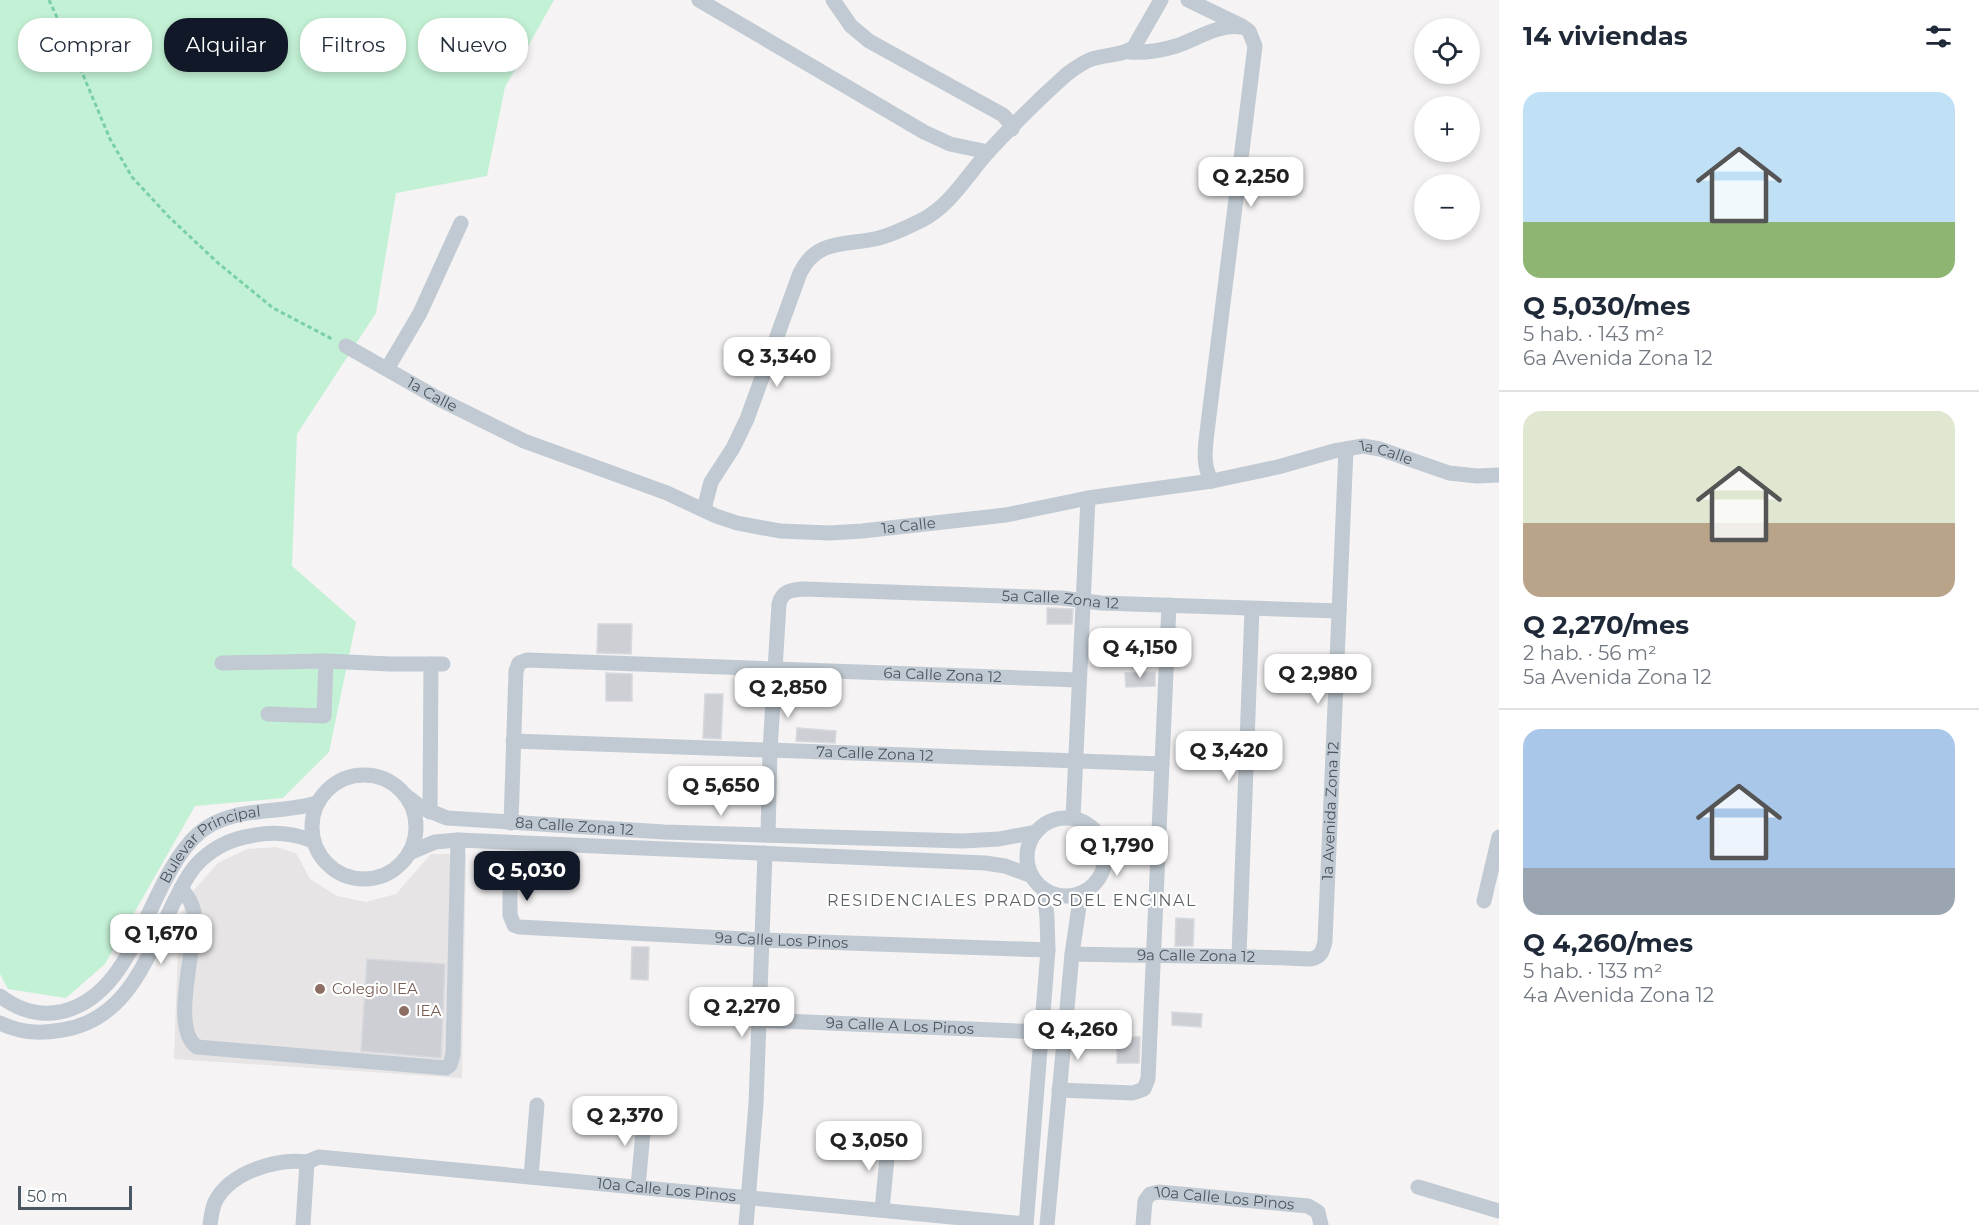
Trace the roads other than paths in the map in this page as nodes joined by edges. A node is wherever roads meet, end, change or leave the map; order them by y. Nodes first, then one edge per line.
1 (699, 0) edge
2 (833, 0) edge
3 (1161, 0) edge
4 (1188, 0) edge
5 (1249, 31) junction
6 (1128, 52) junction
7 (1012, 129) junction
8 (988, 152) junction
9 (461, 223) dead end
10 (346, 346) road end
11 (387, 369) junction
12 (1346, 449) junction
13 (1499, 475) edge
14 (1212, 481) junction
15 (1088, 498) junction
16 (704, 509) junction
17 (1082, 601) junction
18 (1169, 605) junction
19 (1252, 609) junction
20 (1339, 611) junction
21 (326, 661) junction
22 (222, 663) dead end
23 (774, 668) junction
24 (1079, 680) junction
25 (268, 714) dead end
26 (513, 741) junction
27 (770, 750) junction
28 (1076, 761) junction
29 (1162, 764) junction
30 (405, 795) junction
31 (317, 803) junction
32 (430, 812) junction
33 (1073, 819) junction
34 (511, 823) junction
35 (1036, 832) junction
36 (768, 835) junction
37 (1499, 837) edge
38 (458, 840) junction
39 (313, 841) junction
40 (409, 853) junction
41 (765, 853) junction
42 (1032, 876) junction
43 (510, 886) dead end
44 (181, 888) junction
45 (1044, 889) junction
46 (1080, 893) junction
47 (1484, 901) dead end
48 (763, 940) junction
49 (1048, 950) junction
50 (1072, 954) junction
51 (1239, 955) junction
52 (1154, 956) junction
53 (1320, 956) joint
54 (0, 996) edge
55 (759, 1020) junction
56 (0, 1023) edge
57 (1041, 1032) junction
58 (1059, 1090) junction
59 (537, 1105) dead end
60 (645, 1110) dead end
61 (889, 1137) dead end
62 (307, 1162) junction
63 (531, 1177) junction
64 (638, 1187) junction
65 (1418, 1187) dead end
66 (748, 1198) junction
67 (882, 1210) junction
68 (1499, 1211) edge
69 (210, 1225) edge
70 (303, 1225) edge
71 (746, 1225) edge
72 (1026, 1225) edge
73 (1047, 1225) edge
74 (1143, 1225) edge
75 (1321, 1225) edge

1 - 8 street
2 - 7 street
3 - 6 street
4 - 5 street
5 - 6 street
5 - 14 street
6 - 7 street
7 - 8 street
8 - 16 street
9 - 11 street
10 - 11 street, 1a Calle
11 - 16 street, 1a Calle
12 - 13 street, 1a Calle
12 - 14 street, 1a Calle
12 - 20 street, 1a Avenida Zona 12
14 - 15 street, 1a Calle
15 - 16 street, 1a Calle
15 - 17 street
17 - 18 street, 5a Calle Zona 12
17 - 23 street, 5a Calle Zona 12
17 - 24 street
18 - 19 street, 5a Calle Zona 12
18 - 29 street
19 - 20 street, 5a Calle Zona 12
19 - 51 street
20 - 53 street, 1a Avenida Zona 12
21 - 22 street
21 - 25 street
21 - 32 street
23 - 24 street, 6a Calle Zona 12
23 - 26 street, 6a Calle Zona 12
23 - 27 street
24 - 28 street
26 - 27 street, 7a Calle Zona 12
26 - 34 street
27 - 28 street, 7a Calle Zona 12
27 - 36 street
28 - 29 street, 7a Calle Zona 12
28 - 33 street
29 - 52 street
30 - 31 street
30 - 32 street, 8a Calle Zona 12
30 - 40 street
31 - 39 street
31 - 54 street, Bulevar Principal
32 - 34 street, 8a Calle Zona 12
33 - 35 street
33 - 46 street
34 - 36 street, 8a Calle Zona 12
35 - 36 street, 8a Calle Zona 12
35 - 42 street
37 - 47 street
38 - 40 street, 8a Calle Zona 12
38 - 41 street, 8a Calle Zona 12
38 - 44 street
39 - 40 street
39 - 44 street, Bulevar Principal
41 - 42 street, 8a Calle Zona 12
41 - 48 street
42 - 45 street
43 - 48 street, 9a Calle Los Pinos
44 - 56 street, Bulevar Principal
45 - 46 street
45 - 49 street
46 - 50 street
48 - 49 street, 9a Calle Los Pinos
48 - 55 street
49 - 57 street
50 - 52 street, 9a Calle Zona 12
50 - 58 street
51 - 52 street, 9a Calle Zona 12
51 - 53 street, 9a Calle Zona 12
52 - 58 street
55 - 57 street, 9a Calle A Los Pinos
55 - 66 street
57 - 72 street
58 - 73 street
59 - 63 street
60 - 64 street
61 - 67 street
62 - 63 street, 10a Calle Los Pinos
62 - 69 street, 10a Calle Los Pinos
62 - 70 street
63 - 64 street, 10a Calle Los Pinos
64 - 66 street, 10a Calle Los Pinos
65 - 68 street
66 - 67 street, 10a Calle Los Pinos
66 - 71 street
67 - 72 street, 10a Calle Los Pinos
74 - 75 street, 10a Calle Los Pinos

